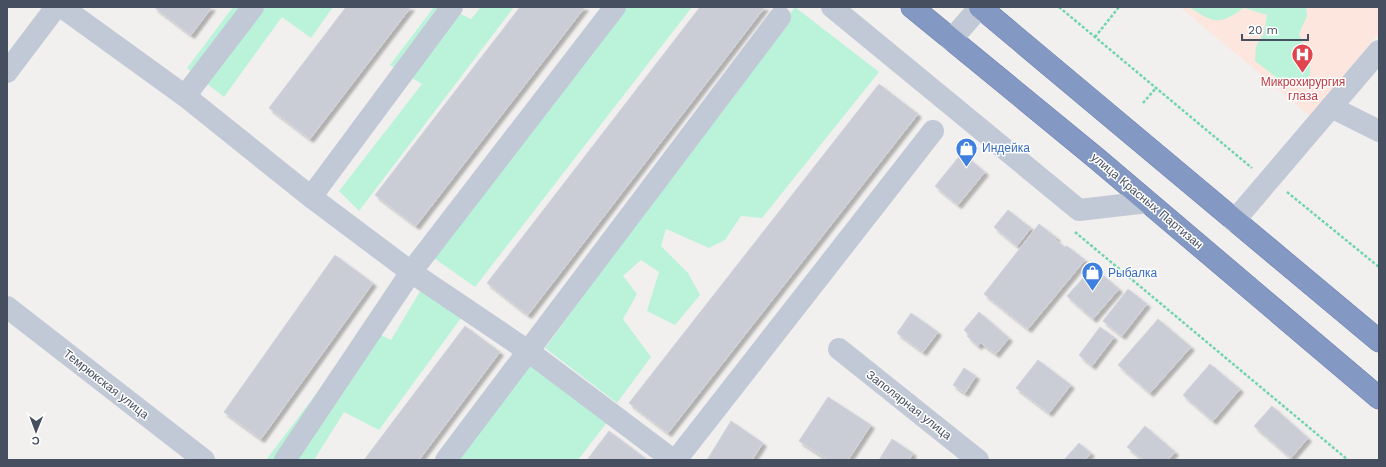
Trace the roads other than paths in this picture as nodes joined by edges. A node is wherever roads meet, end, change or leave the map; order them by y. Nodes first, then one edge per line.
1 (56, 7) edge
2 (62, 7) edge
3 (253, 7) edge
4 (452, 7) edge
5 (615, 7) edge
6 (832, 7) edge
7 (912, 7) edge
8 (980, 7) edge
9 (780, 17) dead end
10 (951, 40) junction
11 (1379, 51) edge
12 (7, 72) edge
13 (185, 96) junction
14 (1331, 107) junction
15 (1379, 130) edge
16 (933, 131) dead end
17 (311, 197) junction
18 (1148, 202) junction
19 (1234, 221) junction
20 (411, 272) junction
21 (7, 307) edge
22 (1379, 342) edge
23 (839, 350) dead end
24 (528, 351) junction
25 (1379, 398) edge
26 (204, 460) edge
27 (285, 460) edge
28 (446, 460) edge
29 (674, 460) edge
30 (978, 460) edge

1 - 12 street
2 - 13 street
3 - 13 street
4 - 17 street
5 - 20 street
6 - 18 street
7 - 10 highway, улица Красных Партизан
8 - 10 street
8 - 19 highway
9 - 24 street
10 - 18 highway, улица Красных Партизан
11 - 14 street
13 - 17 street
14 - 15 street
14 - 19 street
16 - 29 street
17 - 20 street
18 - 25 highway, улица Красных Партизан
19 - 22 highway
20 - 24 street
20 - 27 street
21 - 26 street, Темрюкская улица
23 - 30 street, Заполярная улица
24 - 28 street
24 - 29 street

